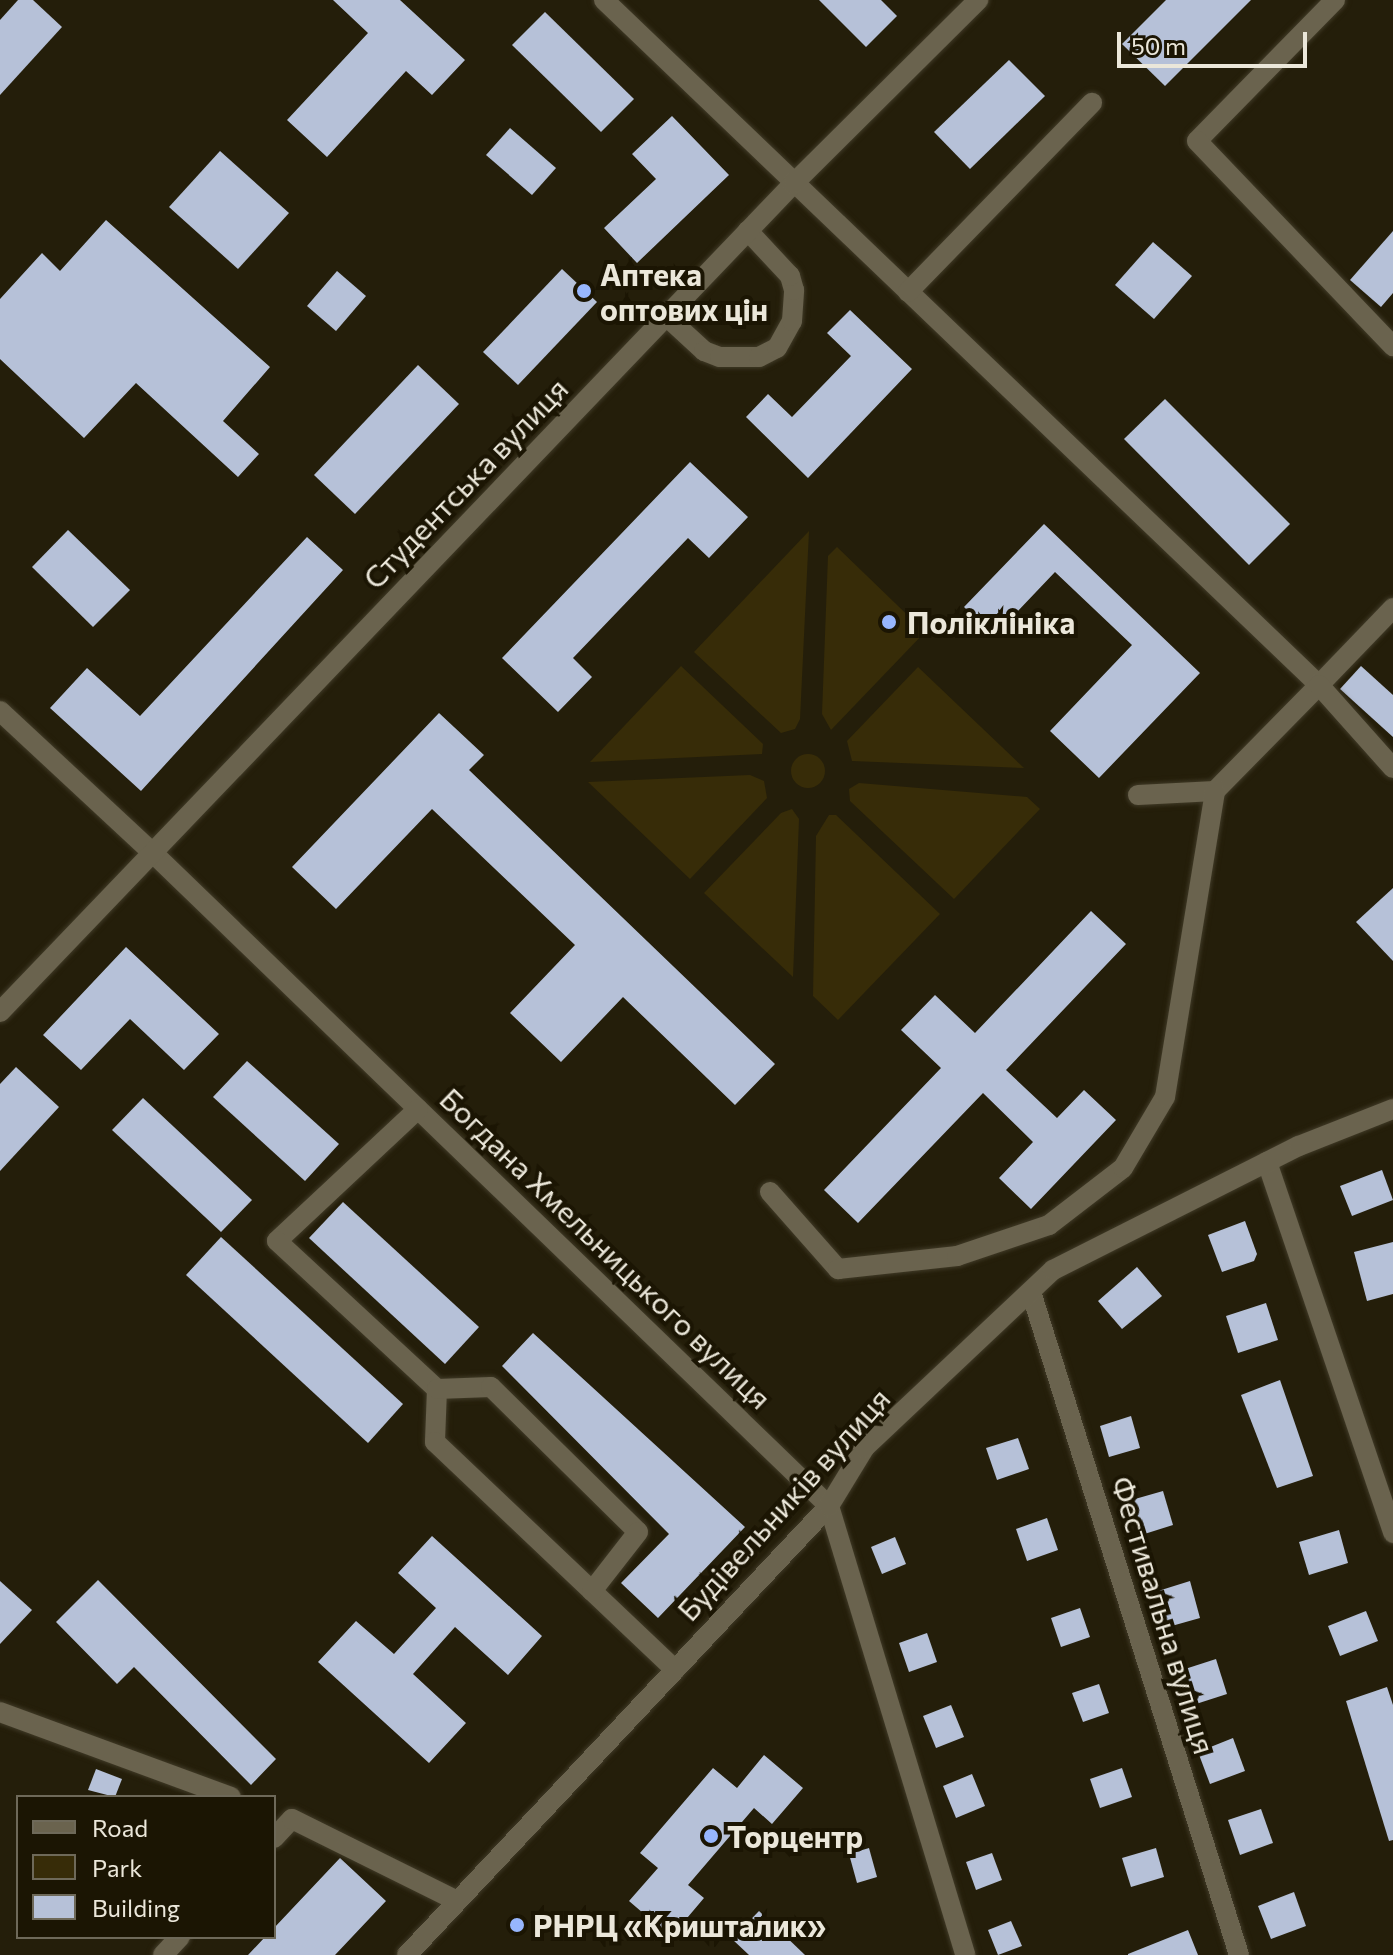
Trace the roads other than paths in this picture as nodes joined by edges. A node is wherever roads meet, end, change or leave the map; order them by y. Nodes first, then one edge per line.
1 (604, 0) edge
2 (978, 0) edge
3 (1335, 0) edge
4 (1092, 103) dead end
5 (794, 183) junction
6 (748, 231) junction
7 (908, 292) junction
8 (666, 316) junction
9 (1393, 346) edge
10 (1393, 608) edge
11 (1319, 685) junction
12 (0, 711) edge
13 (1393, 768) edge
14 (1215, 791) junction
15 (1138, 795) dead end
16 (153, 853) junction
17 (0, 1012) edge
18 (418, 1109) junction
19 (1393, 1109) edge
20 (1267, 1162) junction
21 (770, 1192) dead end
22 (1031, 1292) junction
23 (437, 1389) junction
24 (829, 1506) junction
25 (1393, 1533) edge
26 (592, 1591) junction
27 (675, 1670) junction
28 (0, 1712) edge
29 (226, 1795) edge
30 (283, 1816) edge
31 (457, 1901) junction
32 (178, 1939) edge
33 (163, 1955) edge
34 (407, 1955) edge
35 (965, 1955) edge
36 (1239, 1955) edge

1 - 5 street
2 - 5 street, Студентська вулиця
3 - 9 street
4 - 7 street
5 - 6 street, Студентська вулиця
5 - 7 street
6 - 8 street, Студентська вулиця
6 - 8 street
7 - 11 street
8 - 16 street, Студентська вулиця
10 - 11 street
11 - 13 street
11 - 14 street
12 - 16 street, Богдана Хмельницького вулиця
14 - 15 street
14 - 21 street
16 - 17 street, Студентська вулиця
16 - 18 street, Богдана Хмельницького вулиця
18 - 23 street
18 - 24 street, Богдана Хмельницького вулиця
19 - 20 street, Будівельників вулиця
20 - 22 street, Будівельників вулиця
20 - 25 street
22 - 24 street, Будівельників вулиця
22 - 36 street, Фестивальна вулиця
23 - 26 street
23 - 26 street
24 - 27 street, Будівельників вулиця
24 - 35 street, Богдана Хмельницького вулиця
26 - 27 street
27 - 31 street, Будівельників вулиця
28 - 29 street
30 - 31 street
31 - 34 street, Будівельників вулиця
32 - 33 street

